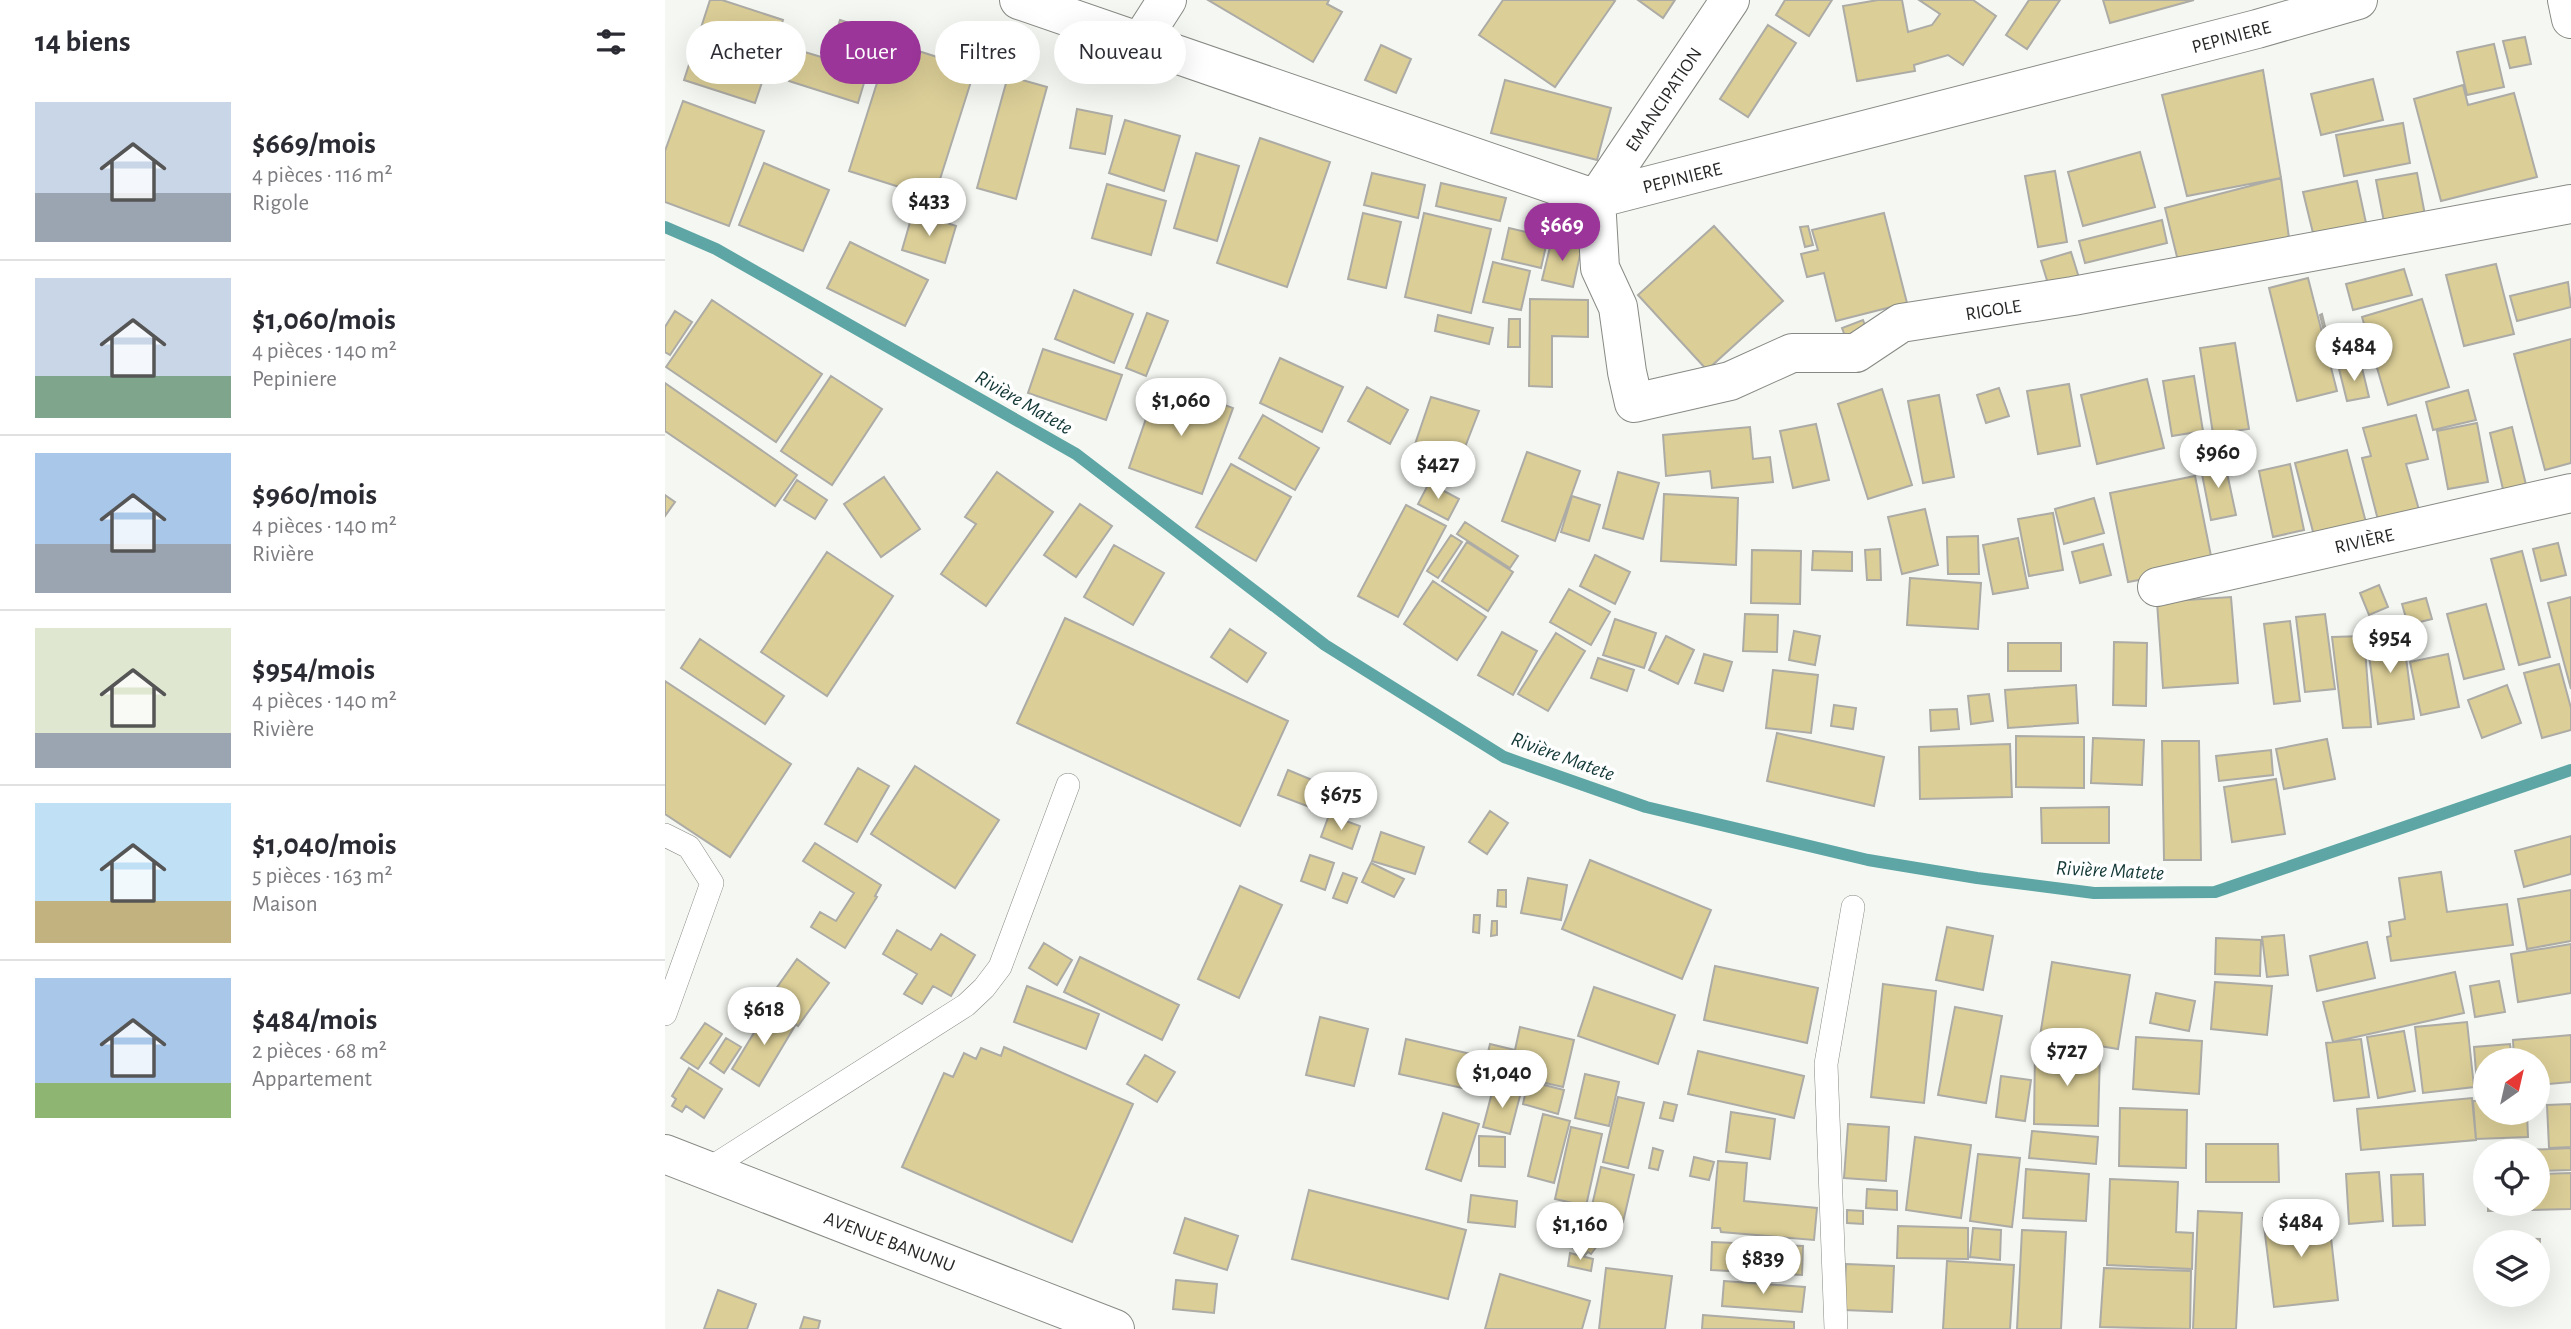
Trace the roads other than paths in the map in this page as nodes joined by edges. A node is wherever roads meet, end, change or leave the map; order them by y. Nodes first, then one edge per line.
1 (1019, 0) edge
2 (1167, 0) edge
3 (1730, 0) edge
4 (2358, 0) edge
5 (2567, 0) edge
6 (2253, 15) edge
7 (2571, 19) edge
8 (1080, 21) edge
9 (1154, 21) edge
10 (1186, 58) edge
11 (1596, 199) junction
12 (2571, 204) edge
13 (2571, 493) edge
14 (2157, 587) dead end
15 (1068, 785) dead end
16 (665, 835) edge
17 (1853, 907) dead end
18 (668, 999) edge
19 (665, 1154) edge
20 (707, 1170) junction
21 (1115, 1329) edge
22 (1836, 1329) edge

1 - 8 street
2 - 9 street
3 - 11 street, EMANCIPATION
4 - 6 street, PEPINIERE
5 - 7 street
6 - 11 street, PEPINIERE
10 - 11 street
11 - 12 street, RIGOLE
13 - 14 street, RIVIÈRE
15 - 20 lane
16 - 18 lane
17 - 22 lane
19 - 20 street, AVENUE BANUNU
20 - 21 street, AVENUE BANUNU

